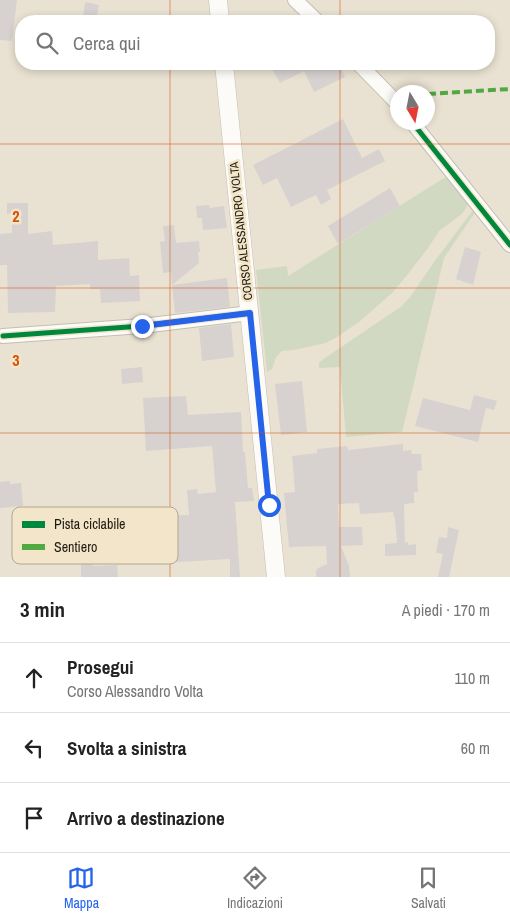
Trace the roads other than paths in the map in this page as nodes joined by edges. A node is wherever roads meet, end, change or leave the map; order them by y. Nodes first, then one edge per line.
1 (218, 0) edge
2 (295, 0) edge
3 (219, 15) edge
4 (311, 15) edge
5 (225, 70) edge
6 (365, 70) edge
7 (390, 96) edge
8 (418, 130) edge
9 (510, 246) edge
10 (250, 313) junction
11 (3, 336) dead end
12 (276, 577) edge

1 - 3 main road
2 - 4 street
5 - 10 main road, CORSO ALESSANDRO VOLTA
6 - 7 street
8 - 9 street
10 - 11 street
10 - 12 main road, CORSO ALESSANDRO VOLTA

